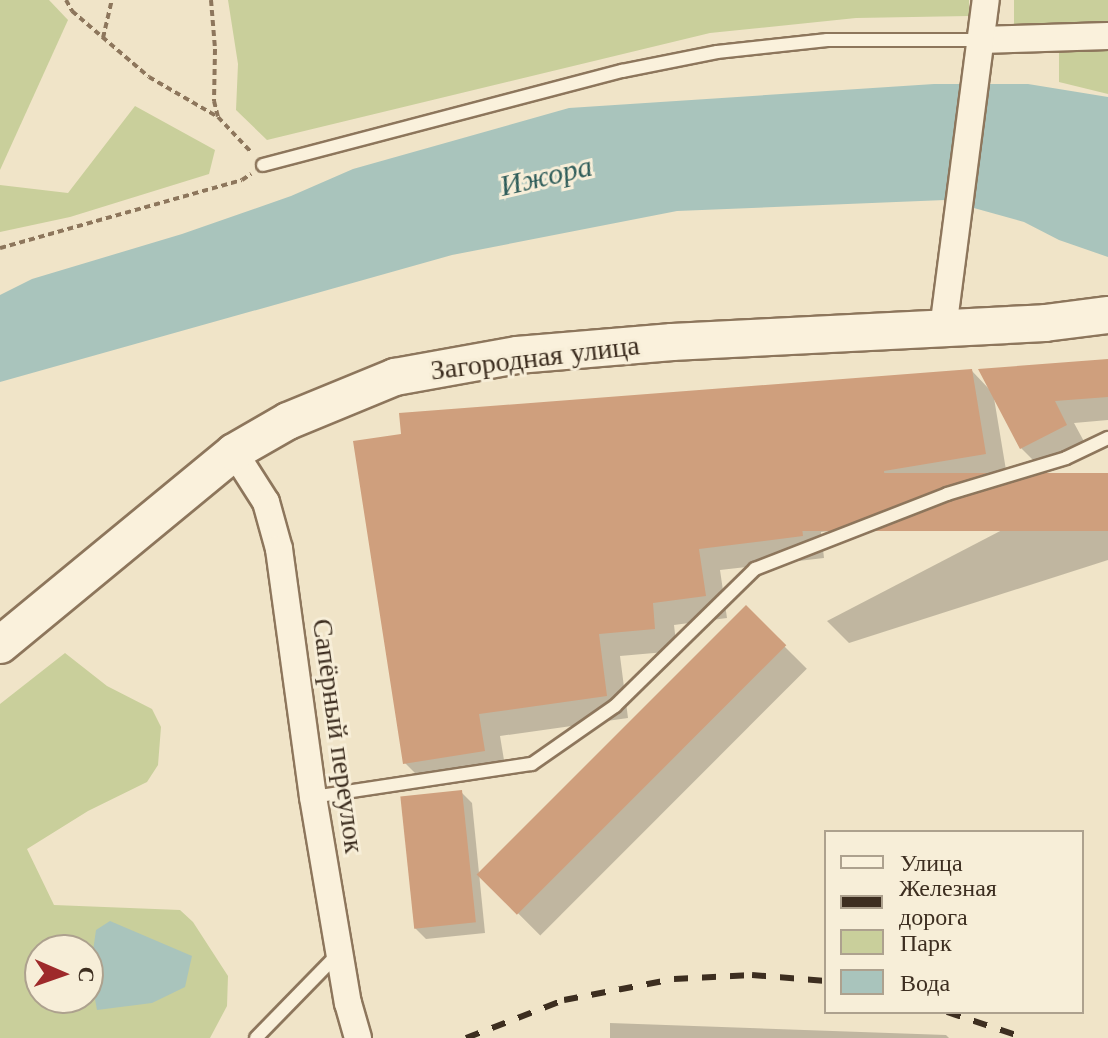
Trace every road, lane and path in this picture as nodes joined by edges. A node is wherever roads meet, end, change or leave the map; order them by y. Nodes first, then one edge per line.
1 (66, 0) edge
2 (112, 0) edge
3 (211, 0) edge
4 (986, 0) edge
5 (1108, 36) edge
6 (103, 38) junction
7 (981, 40) junction
8 (218, 117) junction
9 (263, 165) junction
10 (0, 248) edge
11 (1108, 315) edge
12 (943, 329) junction
13 (1108, 438) edge
14 (234, 452) junction
15 (0, 645) edge
16 (313, 797) junction
17 (339, 953) junction
18 (256, 1038) edge
19 (358, 1038) edge

1 - 6 path
2 - 6 path
3 - 8 path
4 - 7 street
5 - 7 street
6 - 8 path
7 - 9 lane
7 - 12 street
8 - 9 path
9 - 10 path
11 - 12 main road, Загородная улица
12 - 14 main road, Загородная улица
13 - 16 lane
14 - 15 main road, Загородная улица
14 - 16 street, Сапёрный переулок
16 - 17 street, Сапёрный переулок
17 - 18 lane
17 - 19 street, Сапёрный переулок

